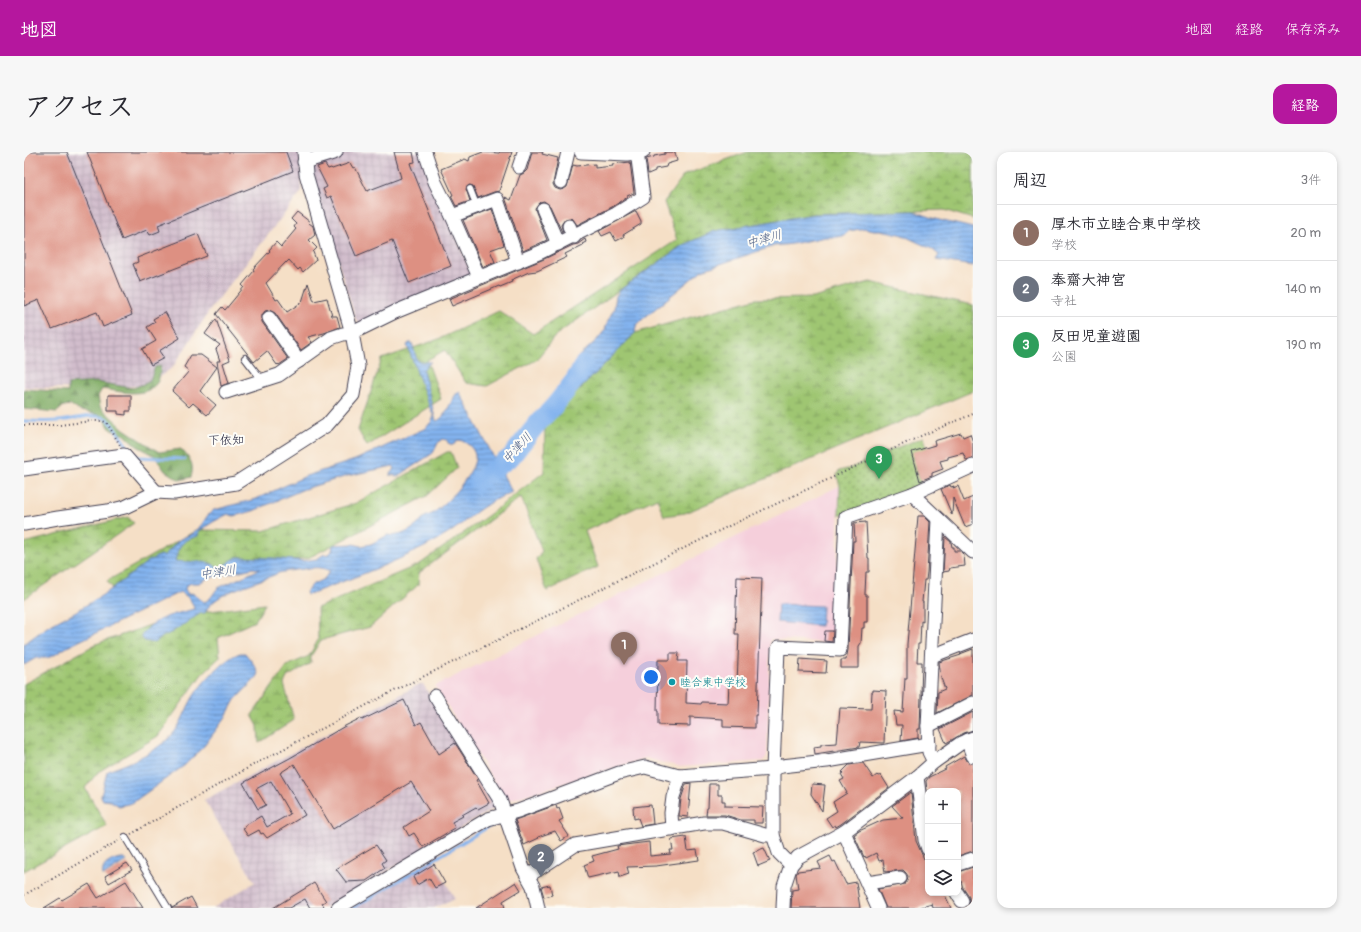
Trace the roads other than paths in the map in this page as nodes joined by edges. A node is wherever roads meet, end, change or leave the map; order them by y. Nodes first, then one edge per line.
1 (336, 152) edge
2 (424, 152) edge
3 (524, 152) edge
4 (568, 152) edge
5 (581, 152) edge
6 (639, 152) edge
7 (304, 157) edge
8 (518, 167) dead end
9 (561, 182) dead end
10 (470, 189) dead end
11 (477, 207) junction
12 (543, 209) dead end
13 (452, 216) junction
14 (558, 244) junction
15 (518, 262) junction
16 (479, 277) junction
17 (269, 318) dead end
18 (352, 333) junction
19 (245, 358) dead end
20 (299, 361) junction
21 (262, 381) junction
22 (226, 392) dead end
23 (973, 466) edge
24 (24, 469) edge
25 (156, 492) junction
26 (912, 494) junction
27 (938, 519) junction
28 (24, 524) edge
29 (973, 552) edge
30 (973, 640) edge
31 (932, 656) junction
32 (435, 696) dead end
33 (973, 703) edge
34 (928, 726) junction
35 (970, 739) edge
36 (929, 744) junction
37 (973, 756) edge
38 (934, 762) junction
39 (773, 769) junction
40 (680, 776) junction
41 (917, 777) junction
42 (506, 815) junction
43 (925, 824) edge
44 (672, 829) junction
45 (844, 832) junction
46 (773, 835) junction
47 (125, 837) road end
48 (973, 859) edge
49 (961, 863) edge
50 (791, 865) junction
51 (528, 876) junction
52 (900, 878) dead end
53 (867, 883) junction
54 (168, 908) edge
55 (338, 908) edge
56 (538, 908) edge
57 (783, 908) edge
58 (878, 908) edge

1 - 7 street
2 - 13 street
3 - 8 street
4 - 9 street
5 - 6 street
6 - 14 street
7 - 18 street
10 - 11 lane
11 - 13 street
11 - 15 street
12 - 14 street
13 - 16 street
14 - 15 street
15 - 16 street
16 - 18 street
17 - 20 street
18 - 20 street
18 - 25 street
19 - 21 lane
20 - 21 street
21 - 22 street
23 - 26 street
24 - 25 street
25 - 28 street
26 - 27 street
26 - 39 street
27 - 29 street
27 - 31 street
30 - 31 street
31 - 34 street
32 - 42 street
33 - 34 street
34 - 36 street
35 - 37 street
35 - 38 street
36 - 38 street
36 - 39 street
38 - 41 street
39 - 40 street
39 - 46 street
40 - 42 street
40 - 44 street
41 - 43 street
41 - 45 street
42 - 51 street
42 - 55 street
44 - 46 street
44 - 51 street
45 - 50 street
45 - 53 street
46 - 50 street
47 - 54 lane
48 - 49 street
50 - 57 street
51 - 56 street
52 - 53 street
53 - 58 street

